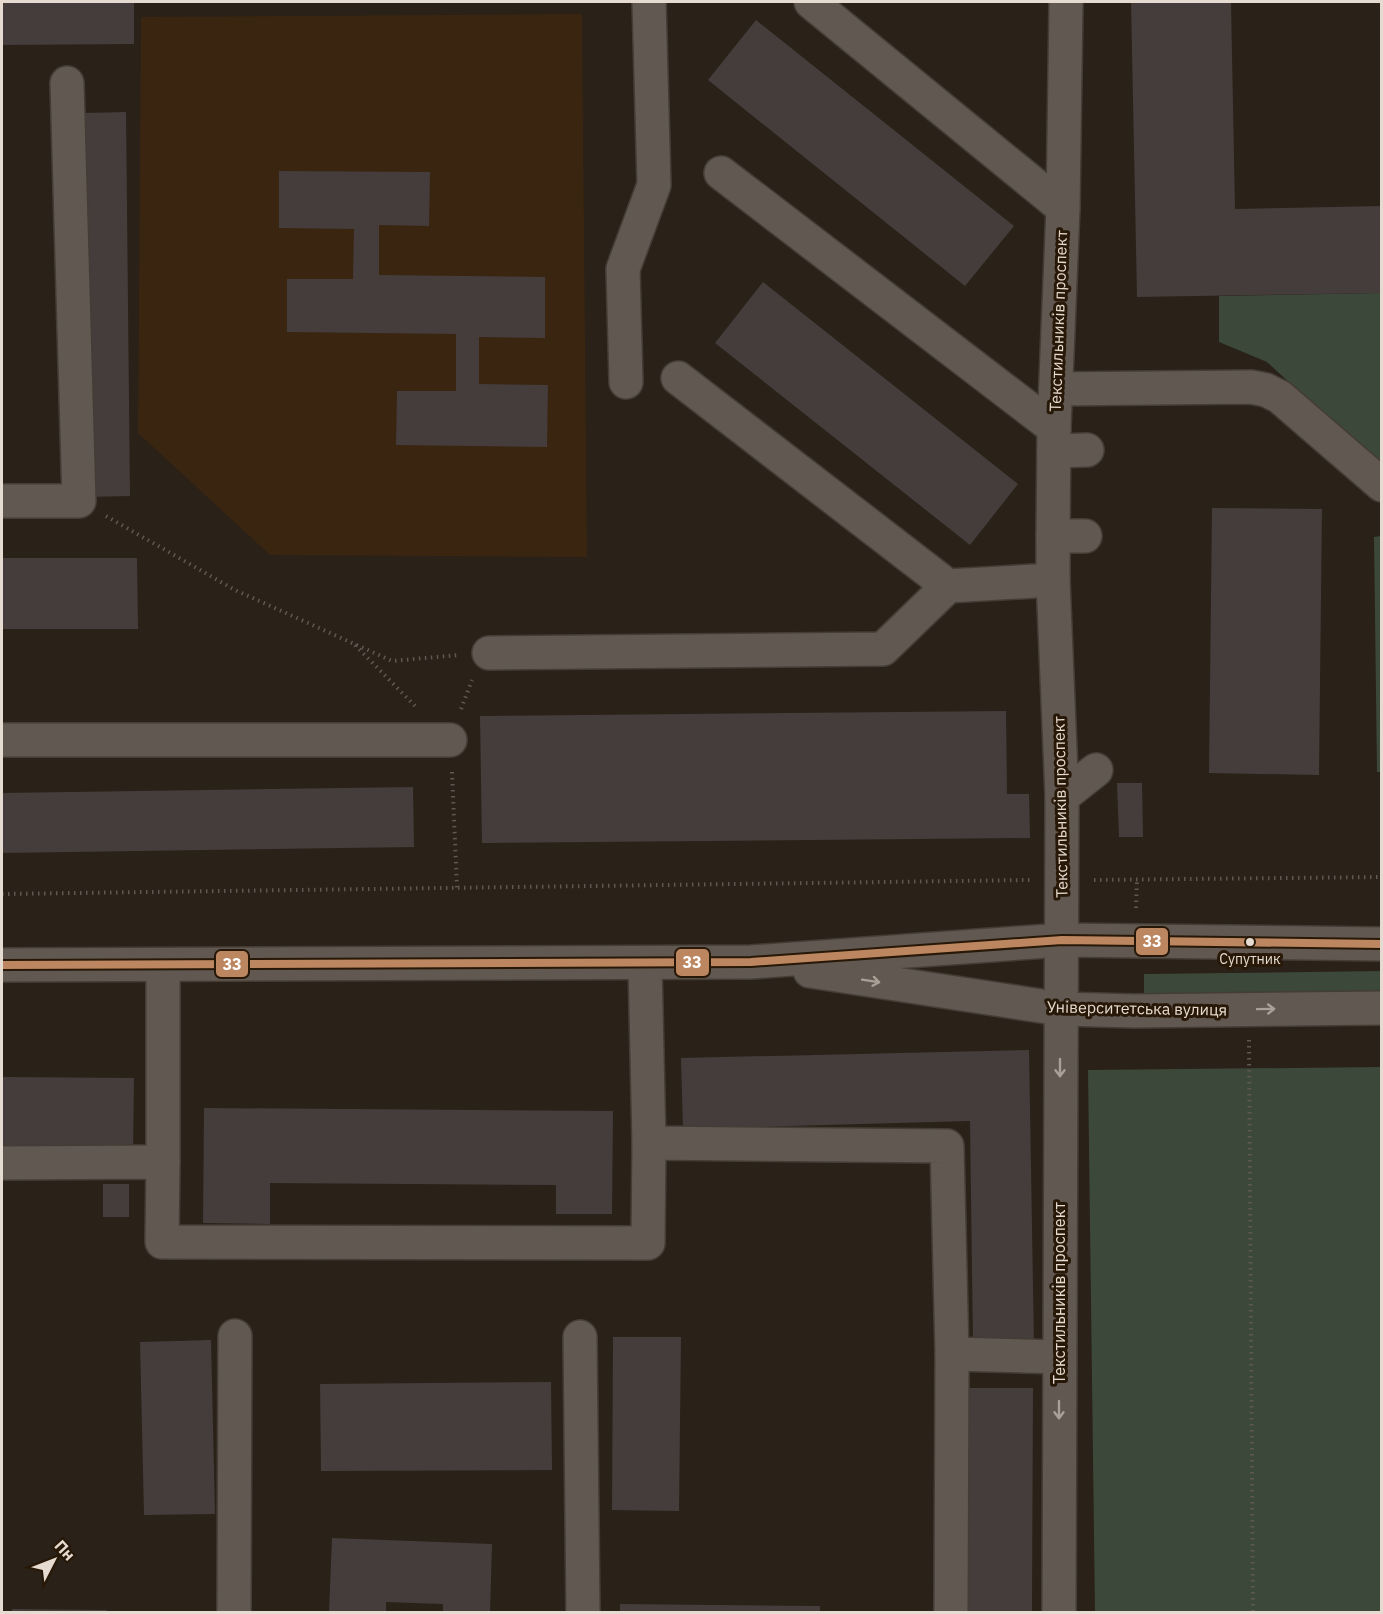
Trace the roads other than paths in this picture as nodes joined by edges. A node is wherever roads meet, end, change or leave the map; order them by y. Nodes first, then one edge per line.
1 (649, 2) edge
2 (811, 2) edge
3 (1066, 2) edge
4 (67, 83) dead end
5 (721, 173) dead end
6 (1063, 208) junction
7 (678, 378) dead end
8 (626, 382) dead end
9 (1056, 389) junction
10 (1054, 439) junction
11 (1087, 450) dead end
12 (1382, 485) edge
13 (2, 501) edge
14 (1053, 580) junction
15 (948, 586) junction
16 (489, 653) road end
17 (2, 740) edge
18 (450, 740) road end
19 (1096, 770) dead end
20 (1062, 797) junction
21 (1062, 940) junction
22 (1382, 944) edge
23 (751, 962) junction
24 (645, 964) junction
25 (2, 965) edge
26 (163, 965) junction
27 (1382, 1008) edge
28 (1061, 1009) junction
29 (649, 1143) junction
30 (163, 1162) junction
31 (2, 1163) edge
32 (235, 1336) dead end
33 (580, 1336) dead end
34 (952, 1354) junction
35 (1059, 1357) junction
36 (234, 1612) edge
37 (583, 1612) edge
38 (951, 1612) edge
39 (1059, 1612) edge

1 - 8 street
2 - 6 street
3 - 6 street, Текстильників проспект
4 - 13 street
5 - 10 street
6 - 9 street, Текстильників проспект
7 - 15 street
9 - 10 street, Текстильників проспект
9 - 12 street
10 - 11 street
10 - 14 street, Текстильників проспект
14 - 15 street
14 - 20 street, Текстильників проспект
15 - 16 street
17 - 18 street
19 - 20 street
20 - 21 street, Текстильників проспект
21 - 22 street, Університетська вулиця
21 - 23 street, Університетська вулиця
21 - 28 street, Текстильників проспект
23 - 24 street, Університетська вулиця
23 -> 28 street, Університетська вулиця
24 - 26 street, Університетська вулиця
24 - 29 street
25 - 26 street, Університетська вулиця
26 - 30 street
28 -> 27 street, Університетська вулиця
28 -> 35 street, Текстильників проспект
29 - 30 street
29 - 34 street
30 - 31 street
32 - 36 street
33 - 37 street
34 - 35 street
34 - 38 street
35 -> 39 street, Текстильників проспект

